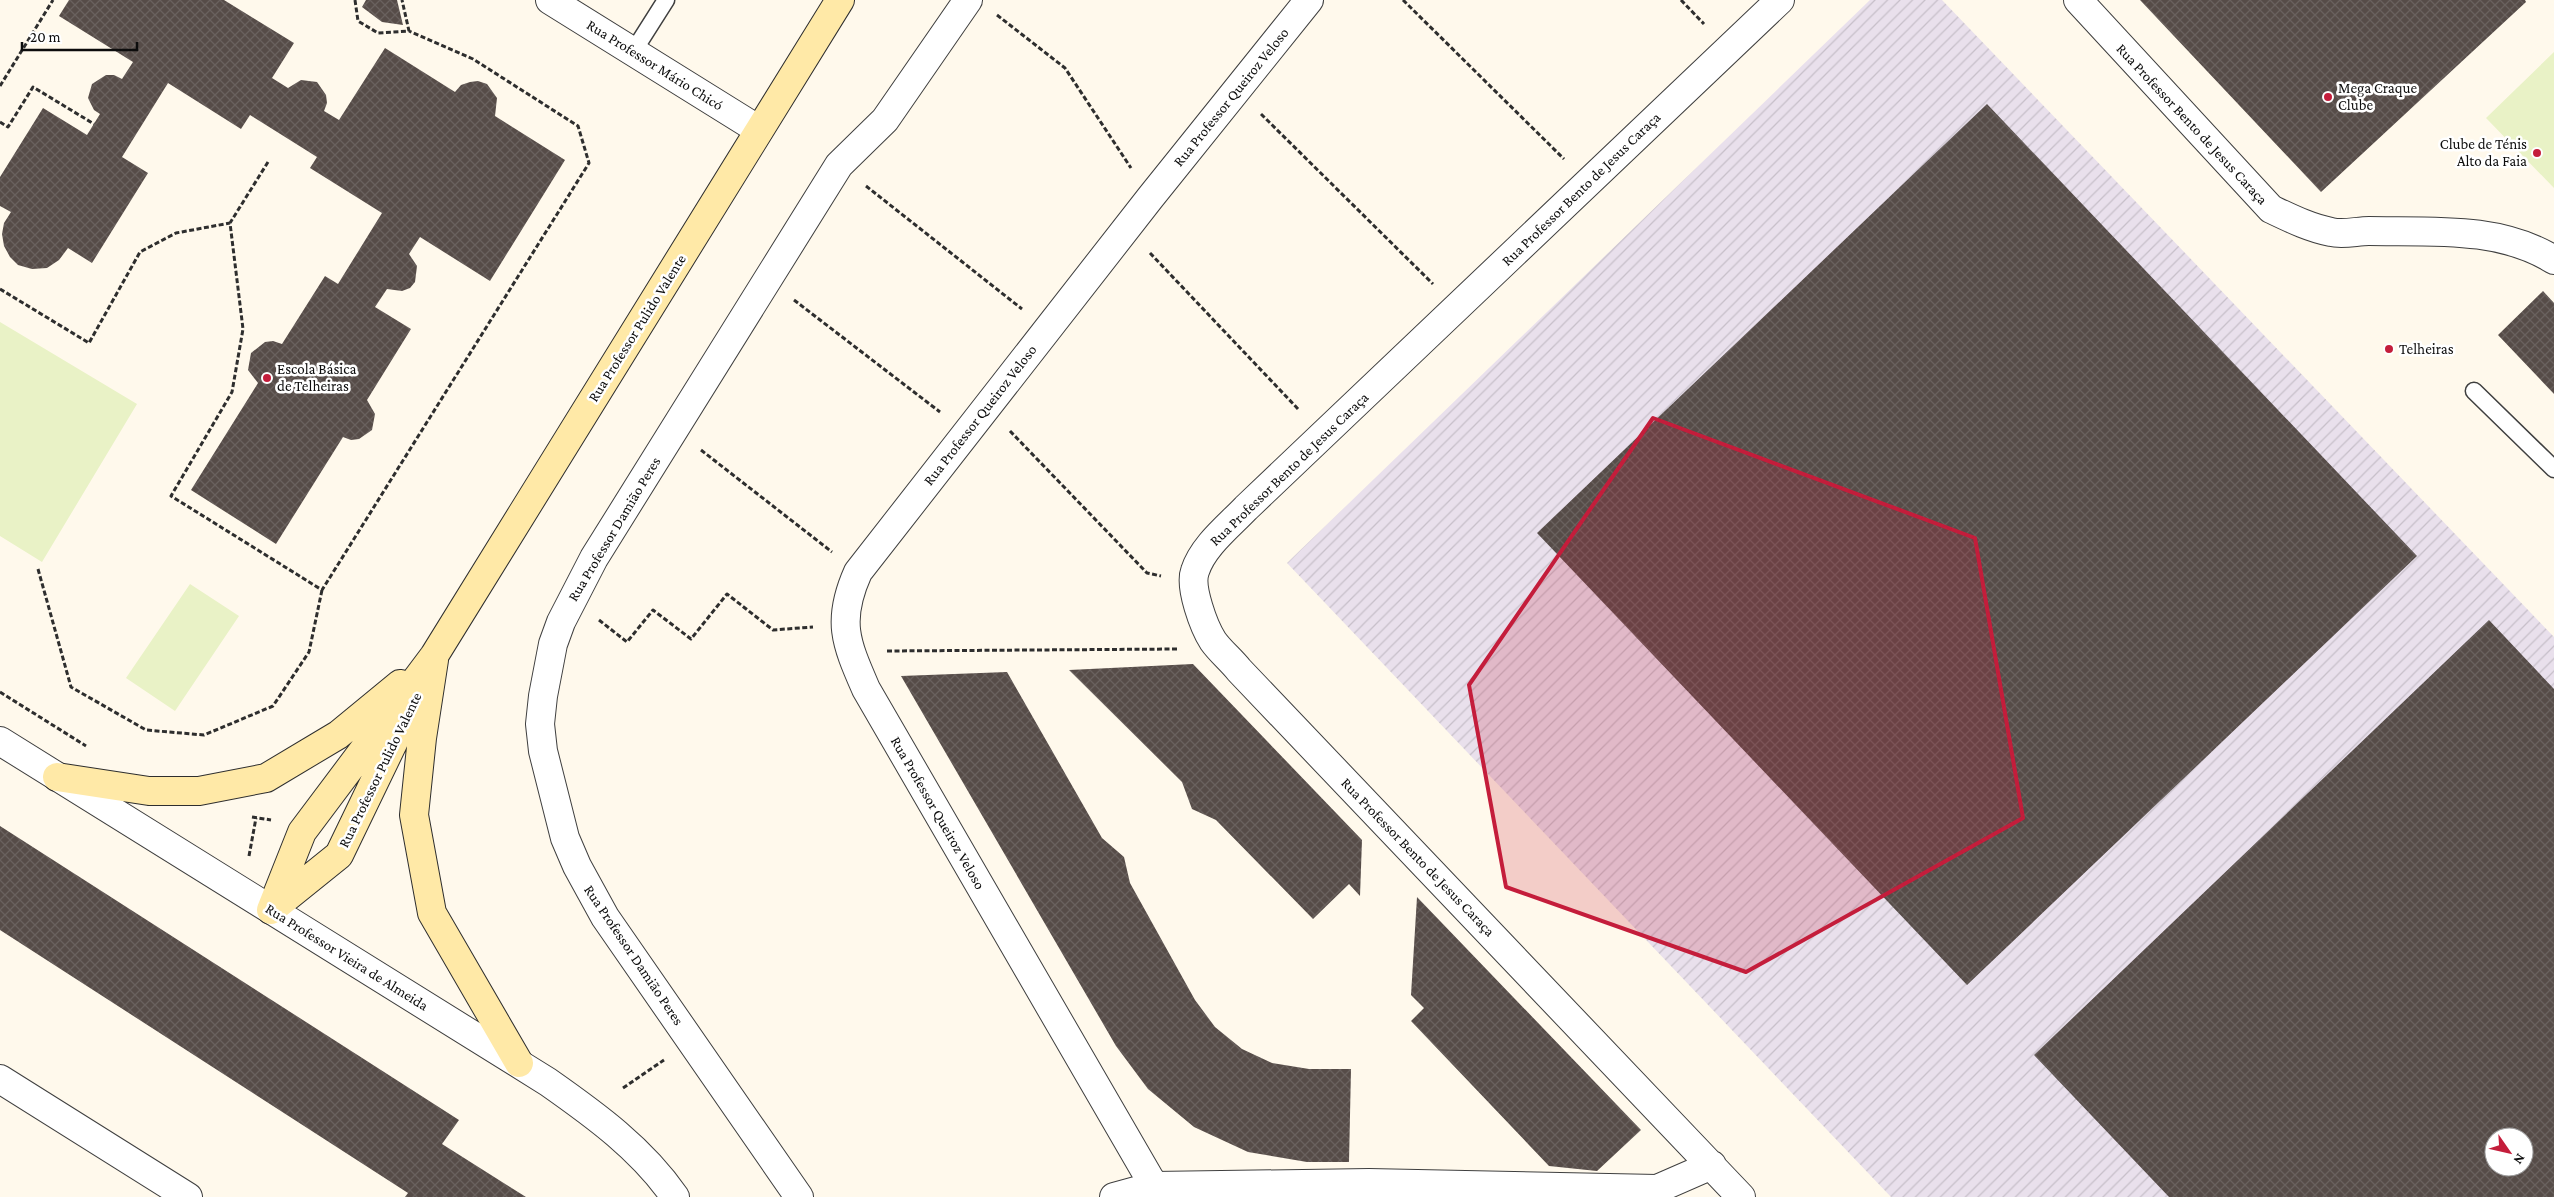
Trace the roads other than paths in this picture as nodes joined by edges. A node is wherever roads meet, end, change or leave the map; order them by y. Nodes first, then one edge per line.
1 (550, 0) edge
2 (666, 0) edge
3 (840, 0) edge
4 (968, 0) edge
5 (1309, 0) edge
6 (1780, 0) edge
7 (2078, 0) edge
8 (633, 52) junction
9 (759, 130) junction
10 (2554, 260) edge
11 (2474, 391) dead end
12 (2554, 469) edge
13 (434, 656) junction
14 (0, 741) edge
15 (58, 777) junction
16 (271, 910) junction
17 (519, 1063) junction
18 (0, 1079) edge
19 (1712, 1165) junction
20 (1154, 1186) junction
21 (188, 1197) edge
22 (675, 1197) edge
23 (799, 1197) edge
24 (1114, 1197) edge
25 (1741, 1197) edge

1 - 8 street, Rua Professor Mário Chicó
2 - 8 lane
3 - 9 main road, Rua Professor Pulido Valente
4 - 23 street, Rua Professor Damião Peres
5 - 20 street, Rua Professor Queiroz Veloso
6 - 19 street, Rua Professor Bento de Jesus Caraça
7 - 10 street, Rua Professor Bento de Jesus Caraça
8 - 9 street, Rua Professor Mário Chicó
9 - 13 main road, Rua Professor Pulido Valente
11 - 12 lane
13 - 15 main road
13 - 16 main road, Rua Professor Pulido Valente
13 - 16 main road, Rua Professor Pulido Valente
13 - 17 main road
14 - 15 street, Rua Professor Vieira de Almeida
15 - 16 street, Rua Professor Vieira de Almeida
16 - 17 street, Rua Professor Vieira de Almeida
17 - 22 street, Rua Professor Vieira de Almeida
18 - 21 street
19 - 20 street
19 - 25 street, Rua Professor Bento de Jesus Caraça
20 - 24 street

